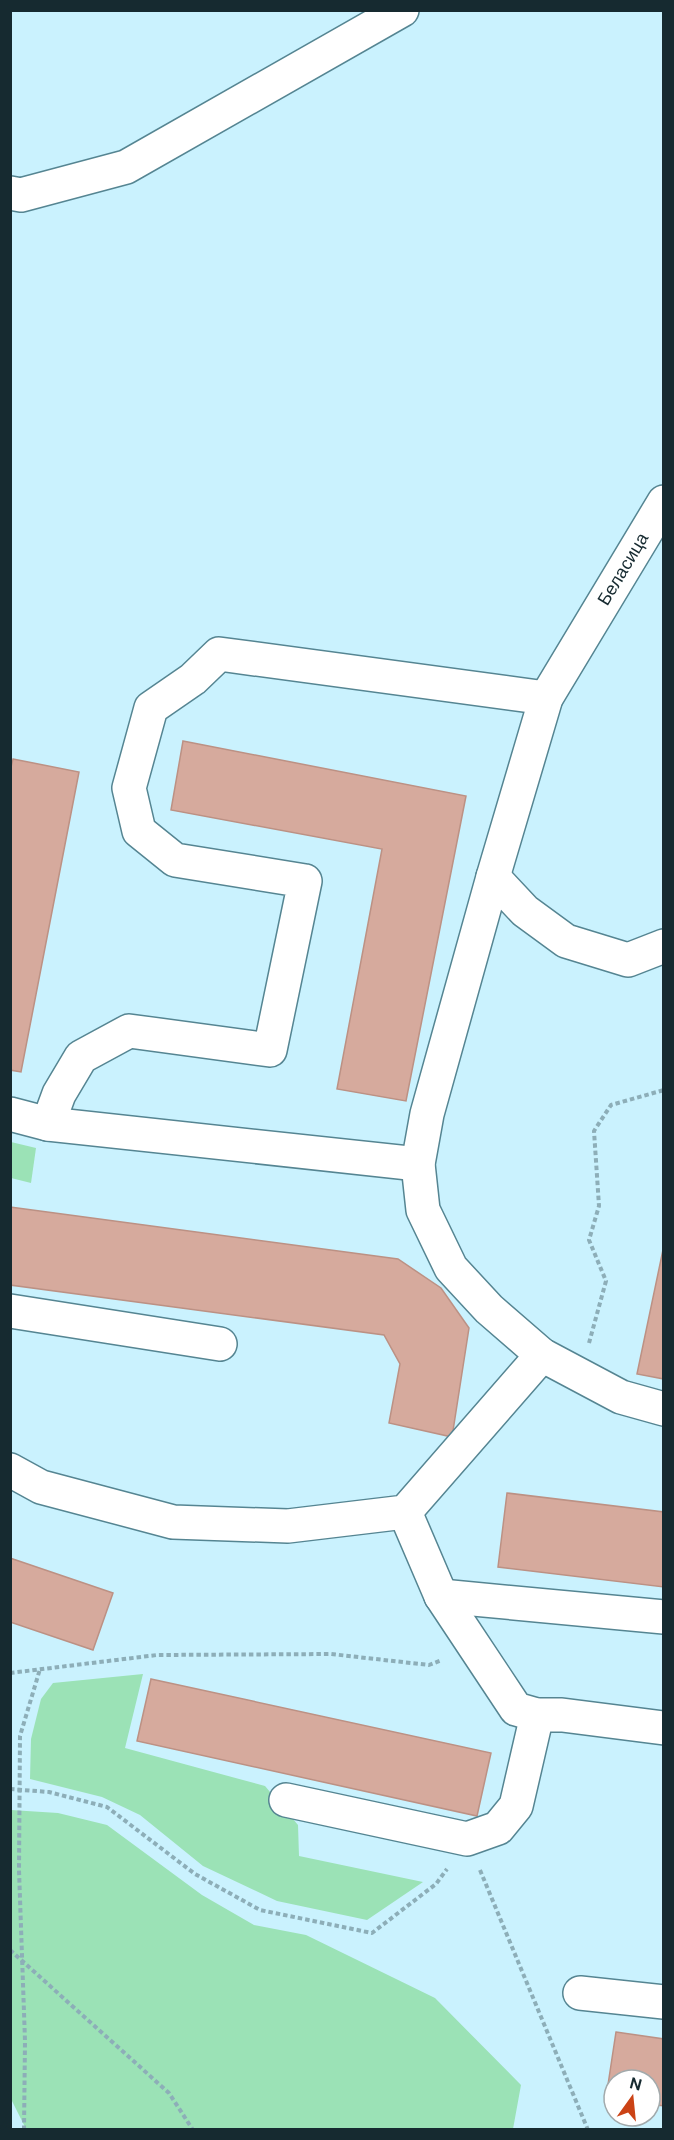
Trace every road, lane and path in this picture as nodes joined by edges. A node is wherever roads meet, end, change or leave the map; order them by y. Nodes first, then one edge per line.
1 (402, 10) edge
2 (10, 193) edge
3 (663, 502) edge
4 (546, 698) junction
5 (493, 877) junction
6 (663, 946) edge
7 (663, 1090) edge
8 (10, 1114) edge
9 (48, 1124) junction
10 (418, 1164) junction
11 (10, 1311) edge
12 (220, 1344) dead end
13 (542, 1355) junction
14 (580, 1376) junction
15 (663, 1409) edge
16 (10, 1470) edge
17 (405, 1512) junction
18 (441, 1596) junction
19 (663, 1617) edge
20 (473, 1645) junction
21 (40, 1670) junction
22 (10, 1673) edge
23 (537, 1715) junction
24 (663, 1728) edge
25 (10, 1789) edge
26 (19, 1789) junction
27 (286, 1800) dead end
28 (467, 1839) junction
29 (10, 1950) edge
30 (22, 1961) junction
31 (580, 1992) dead end
32 (663, 2002) edge
33 (24, 2130) edge
34 (193, 2130) edge
35 (588, 2130) edge

1 - 2 street
3 - 4 street, Беласица
4 - 5 street, Беласица
4 - 9 street
5 - 6 street
5 - 10 street, Беласица
7 - 14 path
8 - 9 street
9 - 10 street
10 - 13 street, Беласица
11 - 12 street
13 - 14 street, Беласица
13 - 17 street
14 - 15 street, Беласица
16 - 17 street
17 - 18 street
18 - 19 street
18 - 20 street
20 - 21 path
20 - 23 street
21 - 22 path
21 - 26 path
23 - 24 street
23 - 28 street
25 - 26 path
26 - 28 path
26 - 30 path
27 - 28 street
28 - 35 path
29 - 30 path
30 - 33 path
30 - 34 path
31 - 32 street

